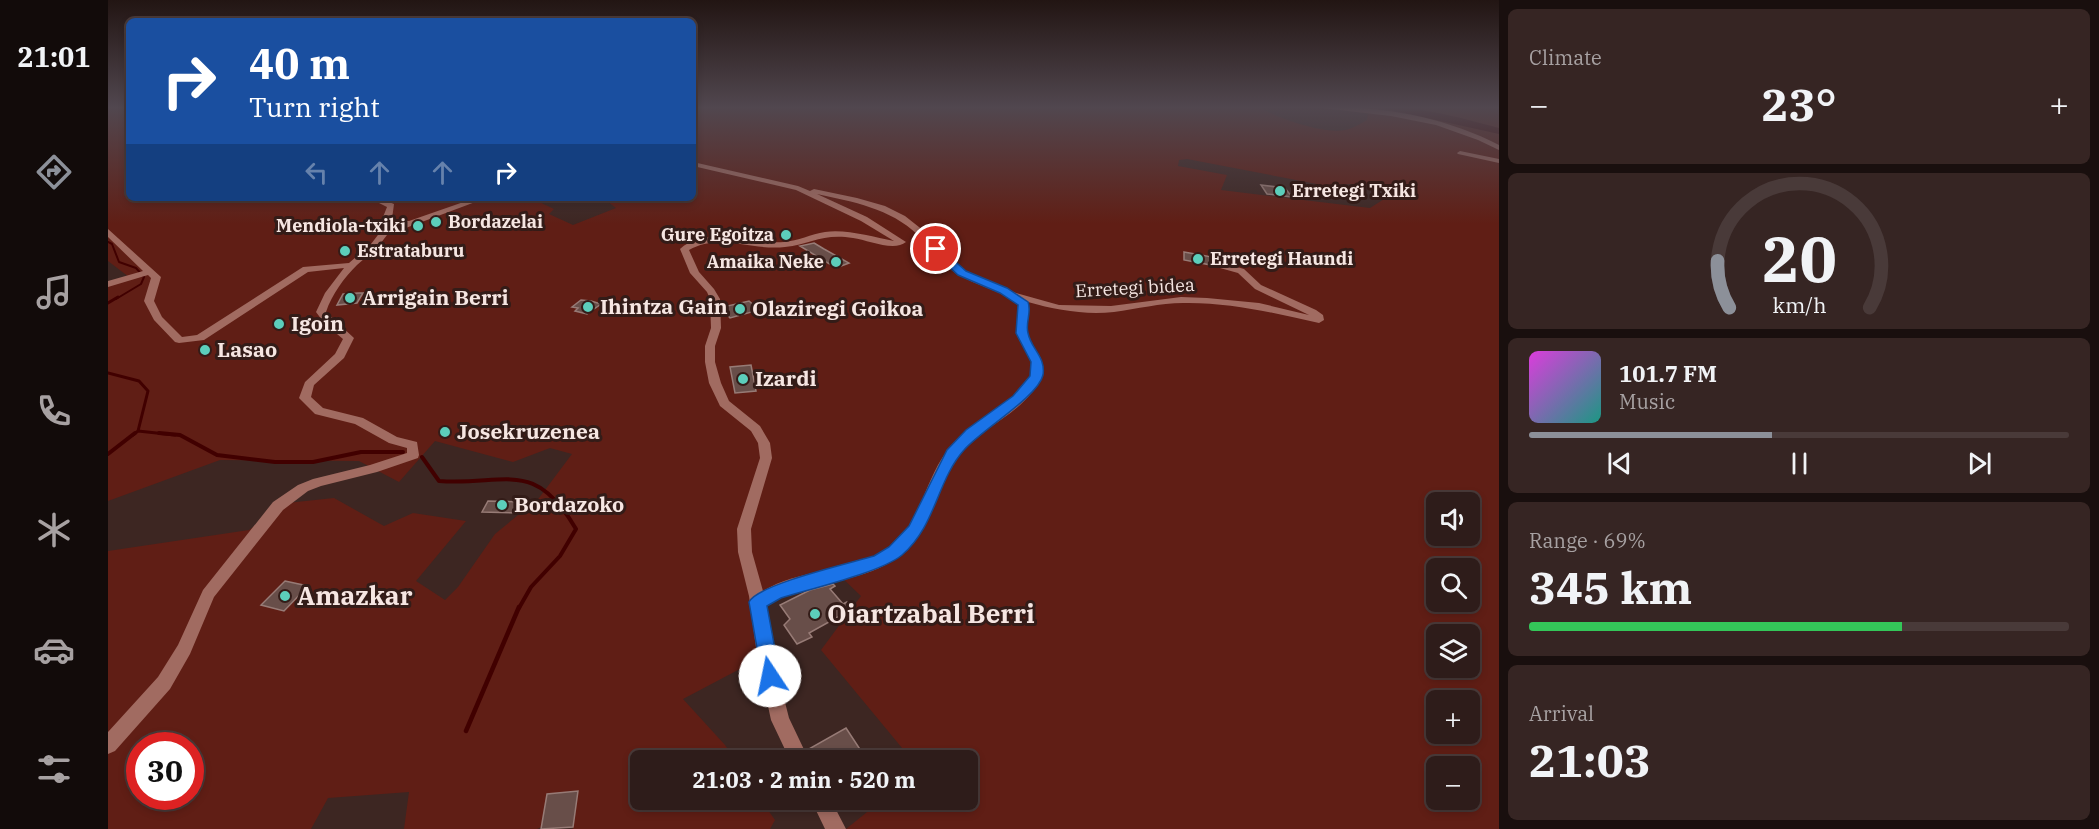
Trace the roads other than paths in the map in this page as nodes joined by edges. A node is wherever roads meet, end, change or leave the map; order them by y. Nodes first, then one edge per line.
1 (1460, 153) dead end
2 (1499, 161) edge
3 (696, 165) edge
4 (798, 188) junction
5 (380, 201) edge
6 (474, 201) edge
7 (418, 222) junction
8 (108, 232) edge
9 (352, 265) junction
10 (1223, 266) dead end
11 (143, 274) junction
12 (108, 284) edge
13 (1003, 290) junction
14 (758, 602) junction
15 (108, 745) edge
16 (795, 750) edge
17 (826, 810) edge
18 (836, 829) edge

1 - 2 street
3 - 4 street
4 - 13 street, Erretegi bidea
4 - 14 street
5 - 7 street
6 - 7 street
7 - 9 street
8 - 11 street
9 - 11 street
9 - 15 street
10 - 13 street, Erretegi bidea
11 - 12 street
13 - 14 street
14 - 16 street
17 - 18 street

